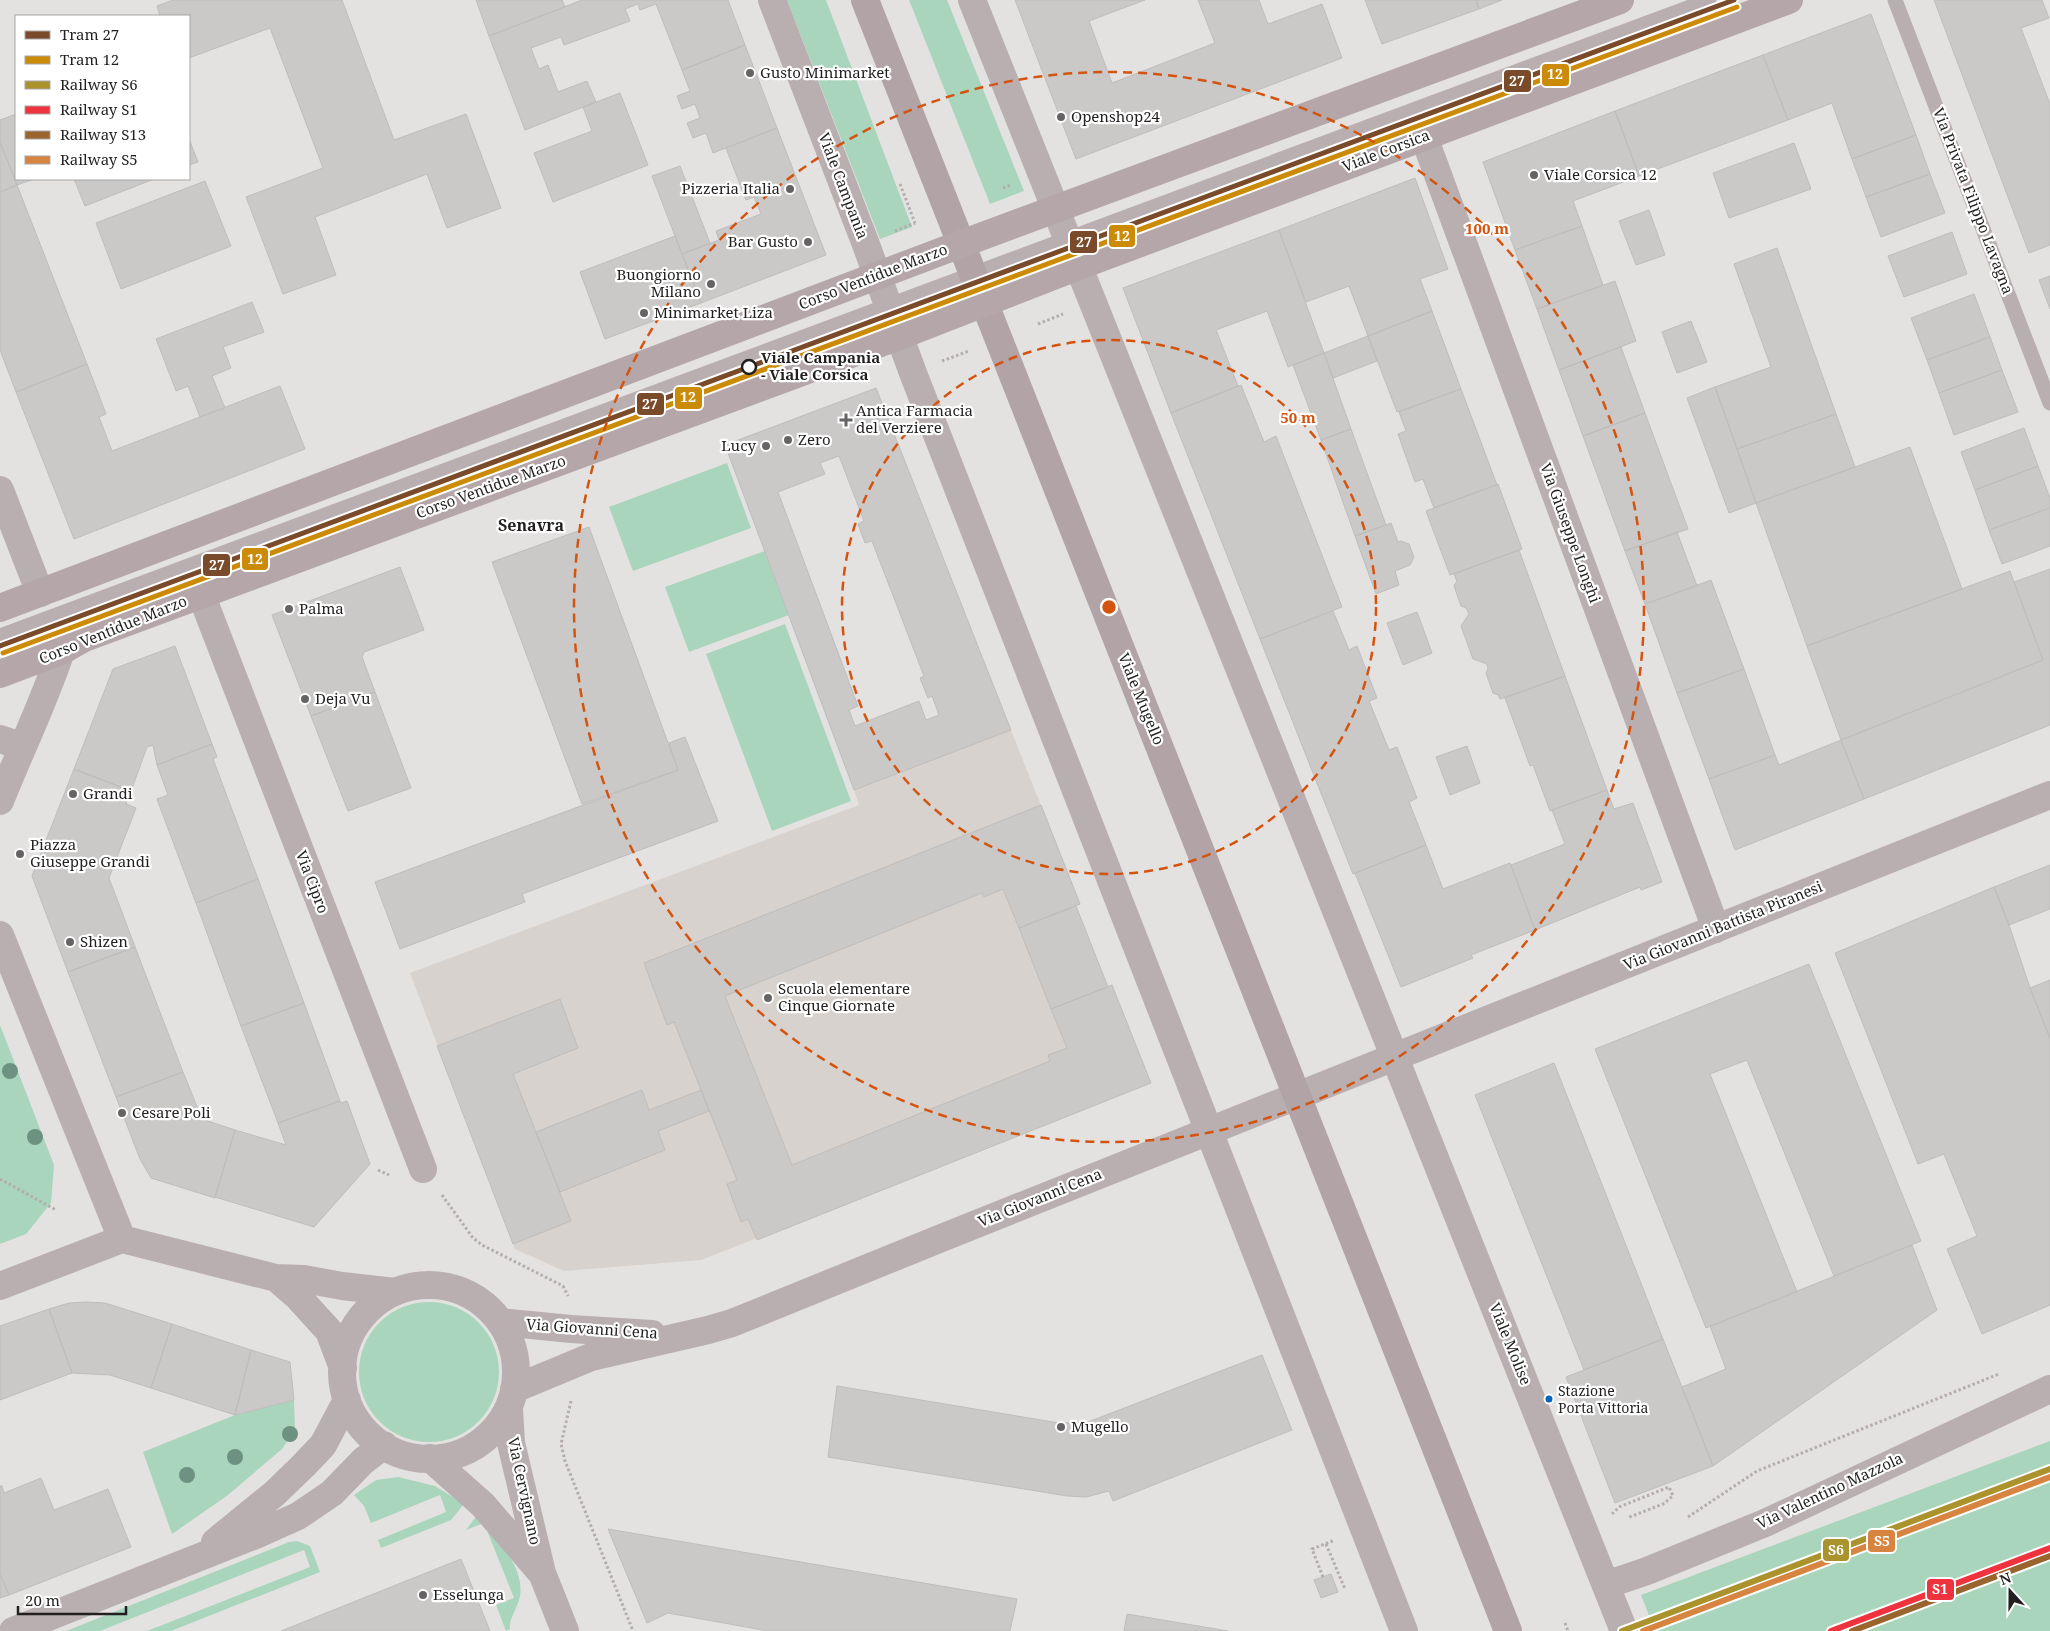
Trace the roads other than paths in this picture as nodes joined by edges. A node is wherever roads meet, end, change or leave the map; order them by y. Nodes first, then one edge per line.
1 (772, 0) edge
2 (865, 0) edge
3 (972, 0) edge
4 (1620, 0) edge
5 (1709, 0) edge
6 (1789, 0) edge
7 (1895, 0) edge
8 (1424, 137) junction
9 (1056, 208) junction
10 (1068, 238) junction
11 (961, 244) junction
12 (1079, 266) junction
13 (973, 273) junction
14 (877, 276) junction
15 (984, 303) junction
16 (888, 305) junction
17 (899, 336) junction
18 (2050, 403) edge
19 (0, 490) edge
20 (40, 593) junction
21 (201, 594) junction
22 (0, 608) edge
23 (0, 636) edge
24 (62, 651) junction
25 (0, 674) edge
26 (11, 742) edge
27 (2050, 795) edge
28 (0, 801) edge
29 (1716, 929) junction
30 (0, 935) edge
31 (1395, 1056) junction
32 (1297, 1096) junction
33 (1209, 1131) junction
34 (422, 1170) road end
35 (122, 1240) junction
36 (276, 1278) junction
37 (0, 1286) edge
38 (395, 1292) junction
39 (500, 1322) junction
40 (683, 1335) junction
41 (342, 1368) junction
42 (2050, 1389) edge
43 (512, 1399) junction
44 (347, 1400) junction
45 (384, 1445) junction
46 (430, 1458) junction
47 (195, 1558) junction
48 (542, 1573) junction
49 (1606, 1584) junction
50 (13, 1631) edge
51 (565, 1631) edge
52 (1404, 1631) edge
53 (1508, 1631) edge
54 (1624, 1631) edge

1 - 14 street, Viale Campania
2 - 11 main road
3 - 9 street
4 - 9 main road
5 - 10 lane, Viale Corsica
6 - 8 main road, Viale Corsica
7 - 18 lane, Via Privata Filippo Lavagna
8 - 12 main road, Viale Corsica
8 - 29 street, Via Giuseppe Longhi
9 - 10 street
9 - 11 main road
10 - 12 street
10 - 13 lane, Viale Corsica
11 - 13 main road
11 - 14 main road, Corso Ventidue Marzo
12 - 15 main road, Viale Corsica
12 - 31 street
13 - 15 main road
13 - 16 lane, Corso Ventidue Marzo
14 - 16 street, Viale Campania
14 - 20 main road, Corso Ventidue Marzo
15 - 17 main road, Corso Ventidue Marzo
15 - 32 main road, Viale Mugello
16 - 17 street, Viale Campania
16 - 23 lane, Corso Ventidue Marzo
17 - 21 main road, Corso Ventidue Marzo
17 - 33 street, Viale Campania
19 - 20 street
20 - 22 main road, Corso Ventidue Marzo
21 - 24 main road, Corso Ventidue Marzo
21 - 34 street, Via Cipro
24 - 25 main road, Corso Ventidue Marzo
24 - 26 street
26 - 28 street
27 - 29 street, Via Giovanni Battista Piranesi
29 - 31 street, Via Giovanni Battista Piranesi
30 - 35 street
31 - 32 street, Via Giovanni Cena
31 - 49 street, Viale Molise
32 - 33 street, Via Giovanni Cena
32 - 53 main road
33 - 40 street, Via Giovanni Cena
33 - 52 street
35 - 36 street
35 - 37 street
36 - 38 street
36 - 41 street
38 - 39 street, Via Giovanni Cena
38 - 41 street, Via Giovanni Cena
39 - 40 street, Via Giovanni Cena
39 - 43 street, Via Giovanni Cena
40 - 43 street, Via Giovanni Cena
41 - 44 street, Via Giovanni Cena
42 - 49 street, Via Valentino Mazzola
43 - 46 street, Via Giovanni Cena
43 - 48 street, Via Cervignano
44 - 45 street, Via Giovanni Cena
44 - 47 street
45 - 46 street, Via Giovanni Cena
45 - 47 street
46 - 48 street, Via Cervignano
47 - 50 street
48 - 51 street, Via Cervignano
49 - 54 street, Viale Molise

